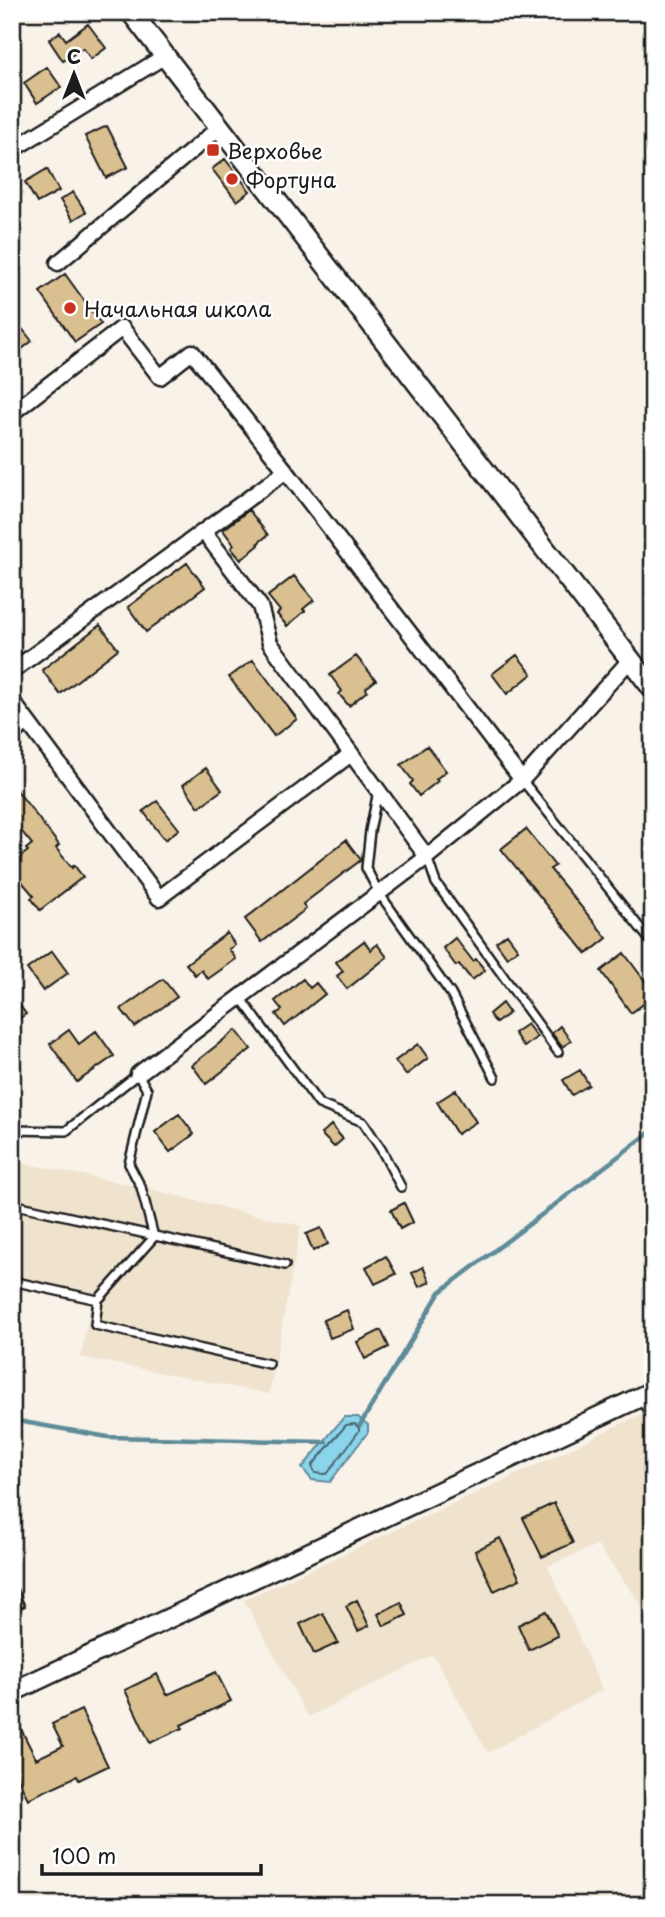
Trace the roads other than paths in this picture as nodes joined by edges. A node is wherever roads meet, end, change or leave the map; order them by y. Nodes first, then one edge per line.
1 (131, 12) edge
2 (165, 56) junction
3 (220, 127) junction
4 (12, 150) edge
5 (58, 262) dead end
6 (12, 413) edge
7 (286, 471) junction
8 (204, 532) junction
9 (631, 660) junction
10 (12, 671) edge
11 (653, 689) edge
12 (12, 701) edge
13 (30, 725) junction
14 (12, 738) edge
15 (352, 754) junction
16 (523, 780) junction
17 (379, 790) junction
18 (427, 857) junction
19 (379, 893) junction
20 (653, 944) edge
21 (240, 997) junction
22 (558, 1052) dead end
23 (138, 1074) junction
24 (495, 1078) dead end
25 (12, 1130) edge
26 (401, 1187) dead end
27 (12, 1205) edge
28 (154, 1237) junction
29 (285, 1265) dead end
30 (12, 1281) edge
31 (99, 1300) junction
32 (269, 1364) dead end
33 (646, 1395) edge
34 (653, 1418) edge
35 (12, 1692) edge

1 - 2 main road
2 - 3 main road
2 - 4 street
3 - 5 street
3 - 9 main road
6 - 7 street
7 - 8 street
7 - 16 street
8 - 10 street
8 - 15 street
9 - 11 main road
9 - 16 street
12 - 13 street
13 - 14 lane
13 - 15 street
15 - 17 street
16 - 18 street
16 - 20 lane
17 - 18 street
17 - 19 lane
18 - 19 street
18 - 22 lane
19 - 21 street
19 - 24 lane
21 - 23 street
21 - 26 lane
23 - 25 lane
23 - 28 lane
27 - 28 lane
28 - 29 lane
28 - 31 lane
30 - 31 lane
31 - 32 lane
33 - 34 lane
33 - 35 street

